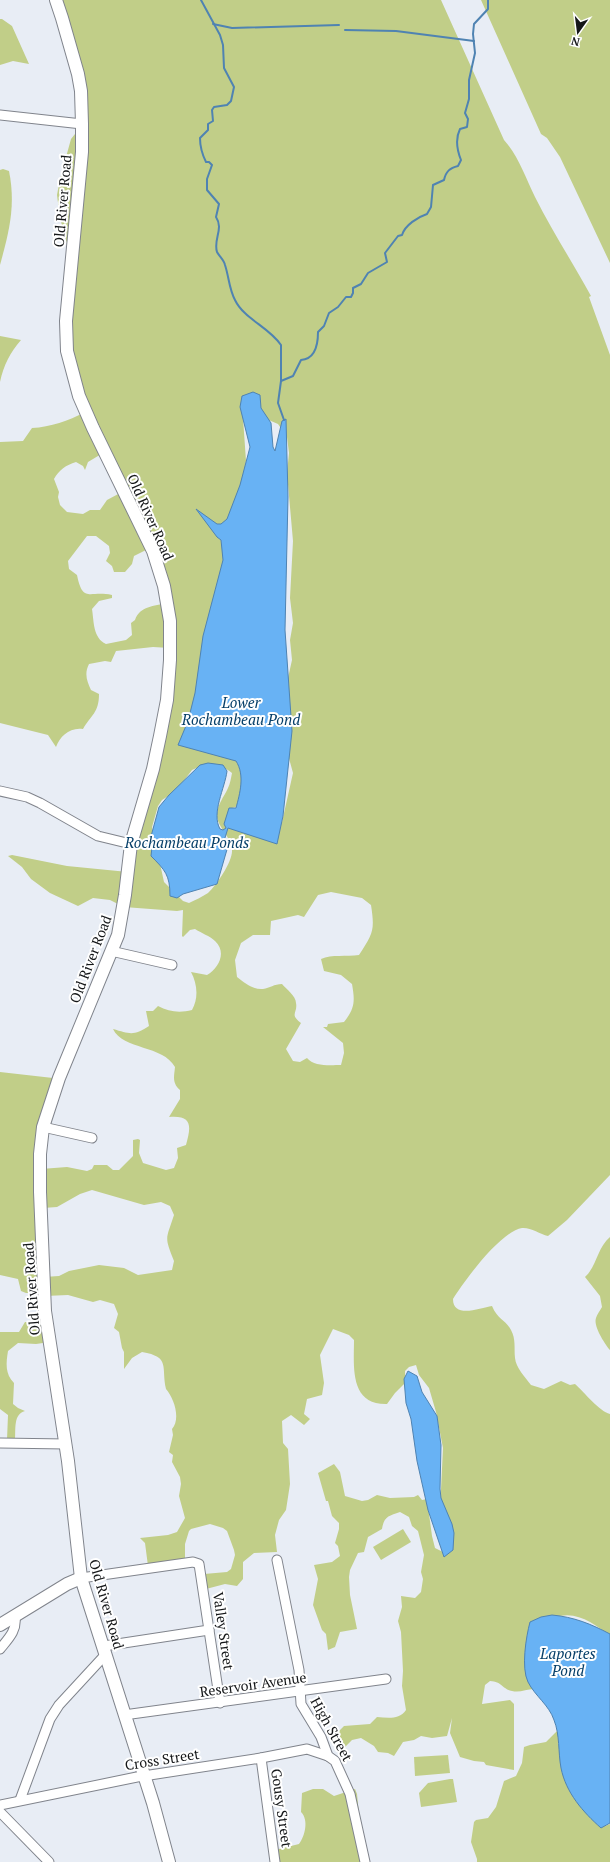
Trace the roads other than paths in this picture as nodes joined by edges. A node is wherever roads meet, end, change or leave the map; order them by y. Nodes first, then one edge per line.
1 (56, 0) edge
2 (0, 114) edge
3 (82, 124) junction
4 (0, 790) edge
5 (131, 844) junction
6 (111, 951) junction
7 (172, 965) dead end
8 (43, 1127) junction
9 (92, 1138) dead end
10 (0, 1443) edge
11 (66, 1444) junction
12 (276, 1560) dead end
13 (81, 1578) junction
14 (15, 1617) junction
15 (0, 1625) edge
16 (209, 1630) junction
17 (0, 1650) edge
18 (105, 1650) junction
19 (386, 1679) dead end
20 (299, 1691) junction
21 (220, 1703) junction
22 (124, 1715) junction
23 (328, 1756) junction
24 (261, 1758) junction
25 (144, 1776) junction
26 (20, 1800) junction
27 (0, 1804) edge
28 (0, 1812) edge
29 (49, 1862) edge
30 (170, 1862) edge
31 (275, 1862) edge
32 (365, 1862) edge

1 - 3 main road, Old River Road
2 - 3 street
3 - 5 main road, Old River Road
4 - 5 street
5 - 6 main road, Old River Road
6 - 7 street
6 - 8 main road, Old River Road
8 - 9 street
8 - 11 main road, Old River Road
10 - 11 street
11 - 13 main road, Old River Road
12 - 20 street, High Street
13 - 14 main road
13 - 16 street, Valley Street
13 - 18 main road, Old River Road
14 - 15 main road
14 - 17 street
16 - 18 street
16 - 21 street, Valley Street
18 - 22 main road, Old River Road
18 - 26 street
19 - 20 street, Reservoir Avenue
20 - 21 street, Reservoir Avenue
20 - 23 street, High Street
21 - 22 street, Reservoir Avenue
22 - 25 main road, Old River Road
23 - 24 street, Cross Street
23 - 32 street, High Street
24 - 25 street, Cross Street
24 - 31 street, Gousy Street
25 - 26 street, Cross Street
25 - 30 main road, Old River Road
26 - 27 street, Cross Street
28 - 29 street

